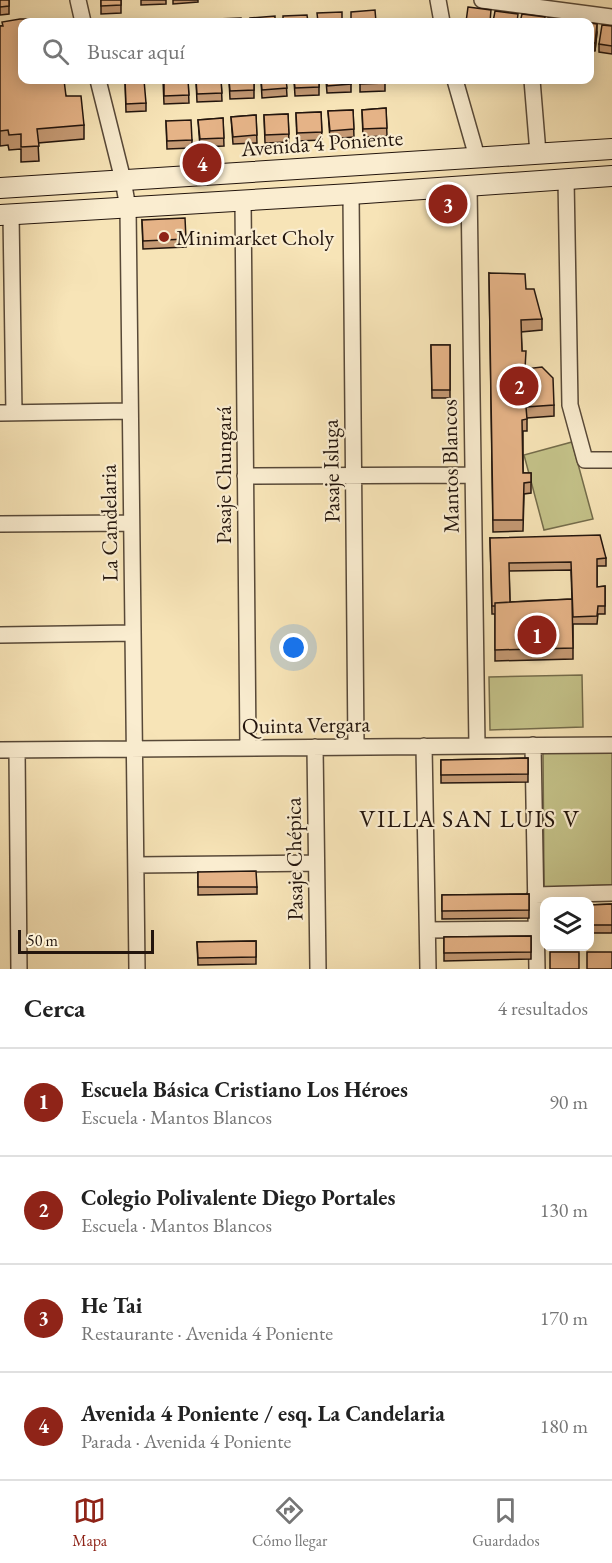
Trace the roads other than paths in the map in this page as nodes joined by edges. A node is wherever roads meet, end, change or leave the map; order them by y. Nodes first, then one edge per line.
1 (78, 0) edge
2 (438, 0) edge
3 (482, 0) edge
4 (612, 17) edge
5 (82, 18) edge
6 (441, 18) edge
7 (99, 84) edge
8 (456, 84) edge
9 (532, 84) edge
10 (612, 149) edge
11 (538, 153) junction
12 (477, 157) junction
13 (612, 176) edge
14 (566, 179) junction
15 (123, 180) junction
16 (469, 186) junction
17 (0, 188) edge
18 (351, 194) junction
19 (243, 201) junction
20 (128, 208) junction
21 (5, 214) edge
22 (130, 411) junction
23 (7, 413) edge
24 (612, 460) edge
25 (473, 475) junction
26 (354, 476) junction
27 (245, 477) junction
28 (131, 523) junction
29 (0, 524) edge
30 (133, 633) junction
31 (0, 635) edge
32 (533, 745) junction
33 (612, 745) edge
34 (424, 746) junction
35 (477, 746) junction
36 (315, 747) junction
37 (356, 747) junction
38 (248, 748) junction
39 (134, 749) junction
40 (0, 750) edge
41 (17, 750) junction
42 (316, 863) junction
43 (135, 865) junction
44 (612, 893) edge
45 (535, 895) junction
46 (536, 929) junction
47 (428, 930) junction
48 (19, 969) edge
49 (137, 969) edge
50 (318, 969) edge
51 (428, 969) edge
52 (537, 969) edge

1 - 5 street
2 - 6 street
3 - 4 street
7 - 15 street, La Candelaria
8 - 12 street
9 - 11 street
10 - 11 street, Avenida 4 Poniente
11 - 12 street, Avenida 4 Poniente
12 - 15 street, Avenida 4 Poniente
13 - 14 street
14 - 16 street
14 - 24 street
15 - 17 street, Avenida 4 Poniente
15 - 20 street, La Candelaria
16 - 18 street
16 - 25 street, Mantos Blancos
18 - 19 street
18 - 26 street, Pasaje Isluga
19 - 20 street
19 - 27 street, Pasaje Chungará
20 - 21 street
20 - 22 street, La Candelaria
21 - 23 street
22 - 23 street
22 - 28 street, La Candelaria
25 - 26 street
25 - 35 street, Mantos Blancos
26 - 27 street
26 - 37 street, Pasaje Isluga
27 - 38 street, Pasaje Chungará
28 - 29 street
28 - 30 street, La Candelaria
30 - 31 street
30 - 39 street, La Candelaria
32 - 33 street, Quinta Vergara
32 - 35 street, Quinta Vergara
32 - 45 street
34 - 35 street, Quinta Vergara
34 - 37 street, Quinta Vergara
34 - 47 street
36 - 37 street, Quinta Vergara
36 - 38 street, Quinta Vergara
36 - 42 street, Pasaje Chépica
38 - 39 street, Quinta Vergara
39 - 41 street, Quinta Vergara
39 - 43 street, La Candelaria
40 - 41 street, Quinta Vergara
41 - 48 street
42 - 43 street
42 - 50 street, Pasaje Chépica
43 - 49 street, La Candelaria
44 - 45 street
45 - 46 street
46 - 47 street
46 - 52 street
47 - 51 street

